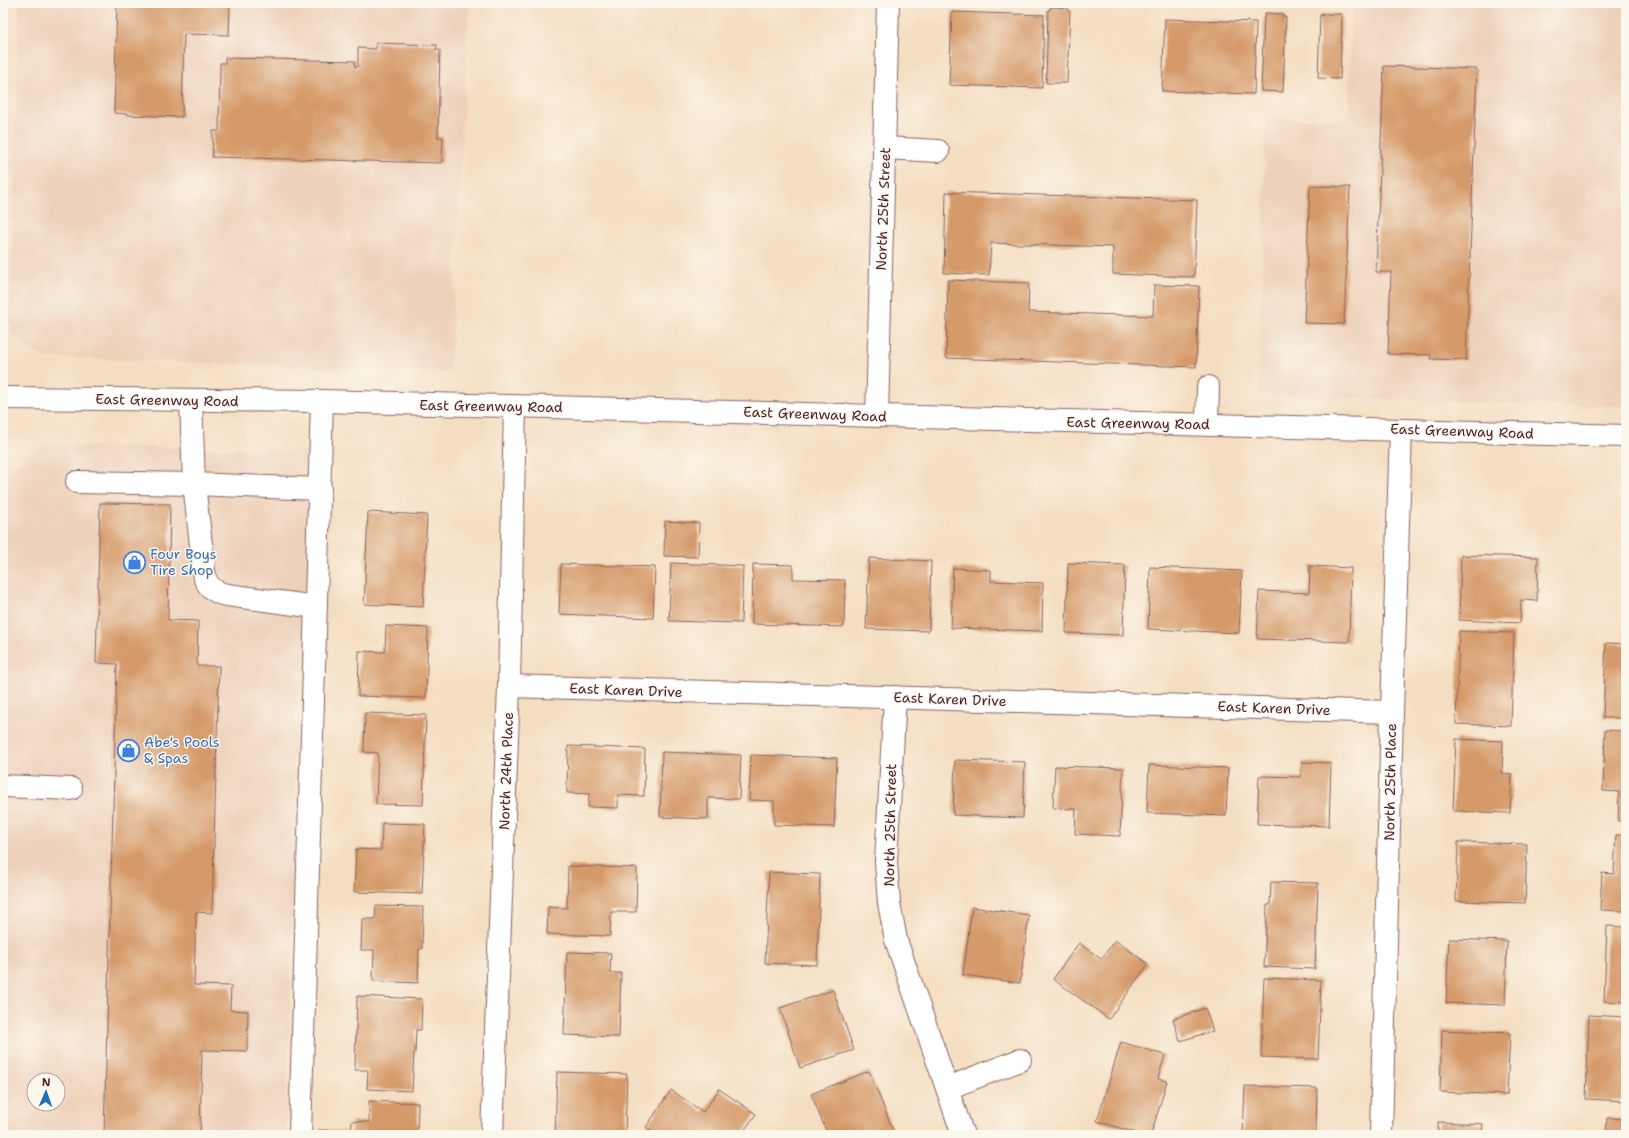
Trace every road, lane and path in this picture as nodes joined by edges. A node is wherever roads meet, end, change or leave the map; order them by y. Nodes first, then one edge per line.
1 (888, 3) edge
2 (885, 148) junction
3 (938, 150) dead end
4 (1208, 387) dead end
5 (3, 398) edge
6 (190, 400) junction
7 (322, 401) junction
8 (515, 406) junction
9 (877, 416) junction
10 (1207, 424) junction
11 (1402, 430) junction
12 (1626, 436) edge
13 (77, 482) dead end
14 (194, 484) junction
15 (320, 489) junction
16 (316, 607) junction
17 (509, 686) junction
18 (895, 697) junction
19 (1392, 712) junction
20 (3, 786) edge
21 (71, 789) dead end
22 (1020, 1060) dead end
23 (948, 1088) junction
24 (300, 1135) edge
25 (492, 1135) edge
26 (963, 1135) edge
27 (1381, 1135) edge

1 - 2 street, North 25th Street
2 - 3 street
2 - 9 street, North 25th Street
4 - 10 street
5 - 6 street, East Greenway Road
6 - 7 street, East Greenway Road
6 - 14 street
7 - 8 street, East Greenway Road
7 - 15 street
8 - 9 street, East Greenway Road
8 - 17 street, North 24th Place
9 - 10 street, East Greenway Road
10 - 11 street, East Greenway Road
11 - 12 street, East Greenway Road
11 - 19 street, North 25th Place
13 - 14 street
14 - 15 street
14 - 16 street
15 - 16 street
16 - 24 street
17 - 18 street, East Karen Drive
17 - 25 street, North 24th Place
18 - 19 street, East Karen Drive
18 - 23 street, North 25th Street
19 - 27 street, North 25th Place
20 - 21 street
22 - 23 street
23 - 26 street, North 25th Street

